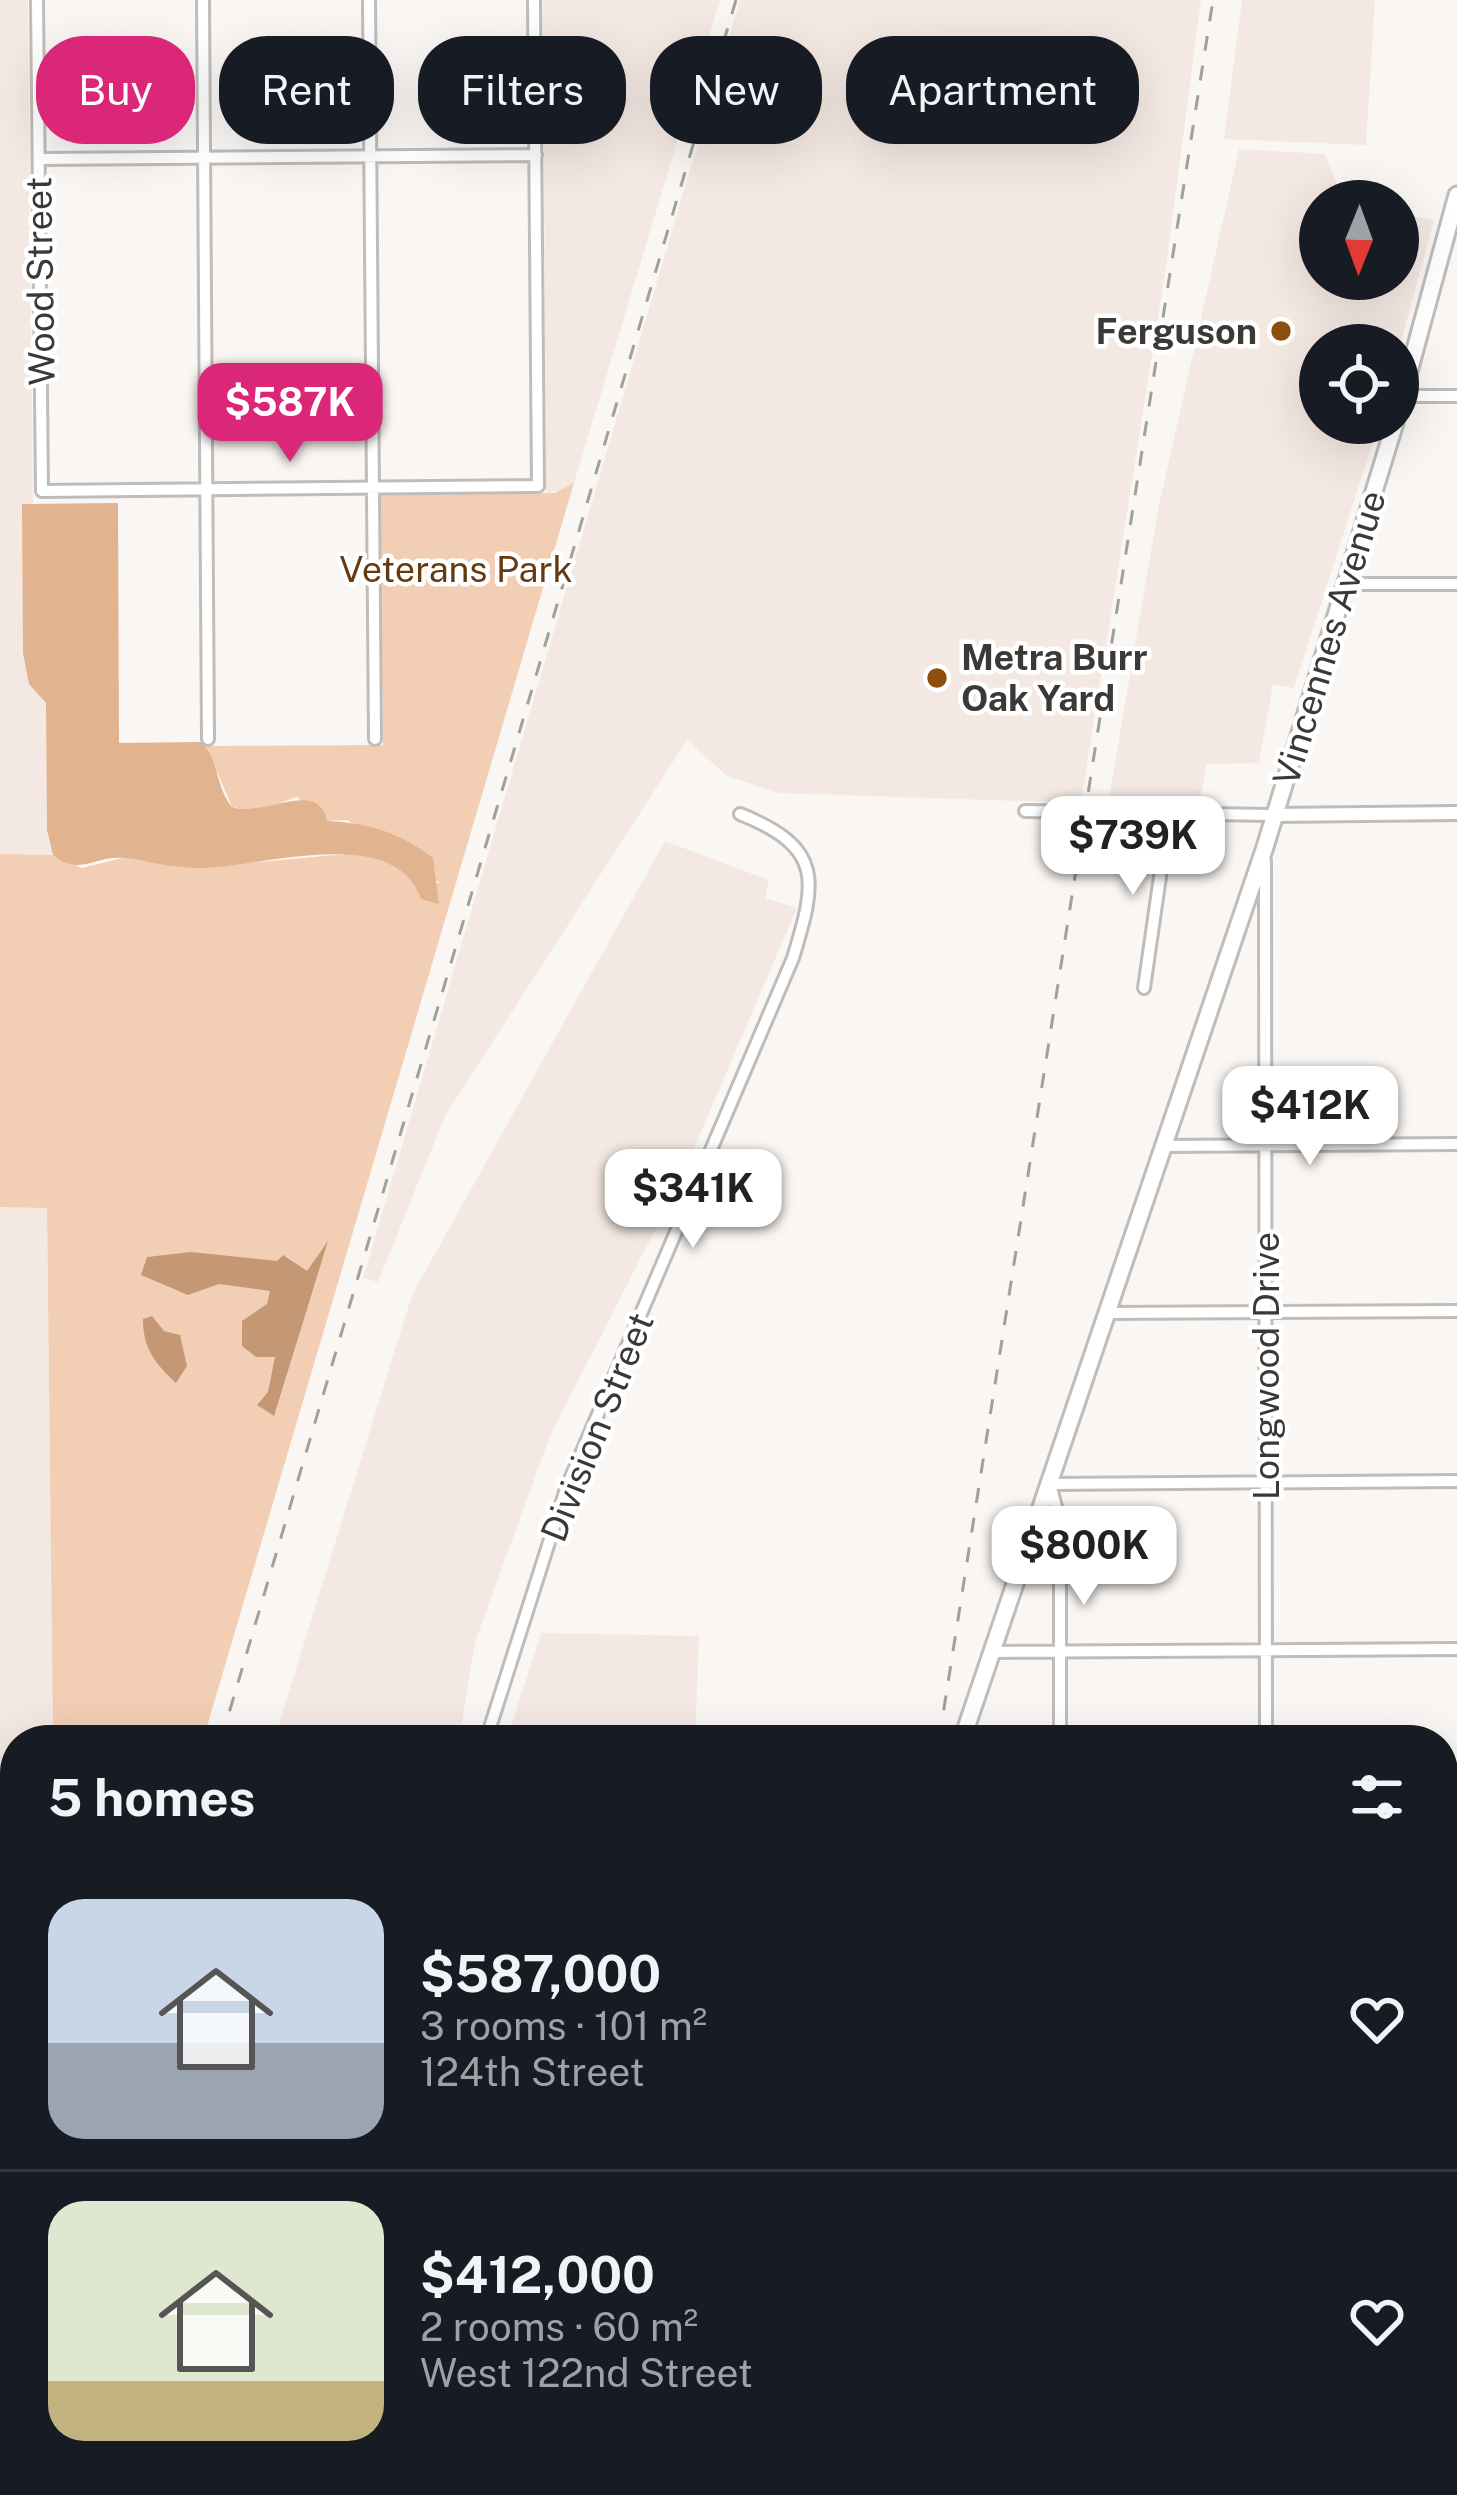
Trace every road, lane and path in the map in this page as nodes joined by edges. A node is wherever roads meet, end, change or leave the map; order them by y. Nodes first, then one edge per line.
1 (38, 0) edge
2 (203, 0) edge
3 (369, 0) edge
4 (534, 0) edge
5 (536, 154) junction
6 (370, 156) junction
7 (204, 158) junction
8 (39, 159) junction
9 (1457, 195) edge
10 (1451, 232) edge
11 (1419, 340) edge
12 (1457, 396) edge
13 (1419, 401) edge
14 (1389, 444) edge
15 (374, 488) junction
16 (207, 489) junction
17 (1349, 584) junction
18 (1457, 584) edge
19 (208, 739) dead end
20 (375, 739) dead end
21 (1024, 811) dead end
22 (1457, 813) edge
23 (740, 814) dead end
24 (1168, 814) junction
25 (1274, 815) junction
26 (1265, 848) junction
27 (1144, 988) dead end
28 (1457, 1144) edge
29 (1265, 1145) junction
30 (1163, 1146) junction
31 (1457, 1311) edge
32 (1267, 1312) junction
33 (1108, 1313) junction
34 (1457, 1481) edge
35 (1265, 1482) junction
36 (1050, 1484) junction
37 (1457, 1649) edge
38 (1266, 1650) junction
39 (993, 1652) junction
40 (1060, 1652) junction
41 (491, 1725) edge
42 (967, 1725) edge
43 (1060, 1725) edge
44 (1266, 1725) edge

1 - 8 street, Wood Street
2 - 7 street
3 - 6 street
4 - 5 street
5 - 6 street
5 - 15 street
6 - 7 street
6 - 15 street
7 - 8 street
7 - 16 street
8 - 16 street, Wood Street
9 - 10 main road
10 - 11 main road
12 - 13 street
14 - 17 main road, Vincennes Avenue
15 - 16 street
15 - 20 street
16 - 19 street
17 - 18 street
17 - 25 main road, Vincennes Avenue
21 - 24 street
22 - 25 street
23 - 41 street, Division Street
24 - 25 street
24 - 27 street
25 - 26 main road, Vincennes Avenue
26 - 29 street, Longwood Drive
26 - 30 main road, Vincennes Avenue
28 - 29 street
29 - 30 street
29 - 32 street, Longwood Drive
30 - 33 main road, Vincennes Avenue
31 - 32 street
32 - 33 street
32 - 35 street, Longwood Drive
33 - 36 main road, Vincennes Avenue
34 - 35 street
35 - 36 street
35 - 38 street, Longwood Drive
36 - 39 main road, Vincennes Avenue
36 - 40 street
37 - 38 street
38 - 40 street
38 - 44 street, Longwood Drive
39 - 40 street
39 - 42 main road, Vincennes Avenue
40 - 43 street

